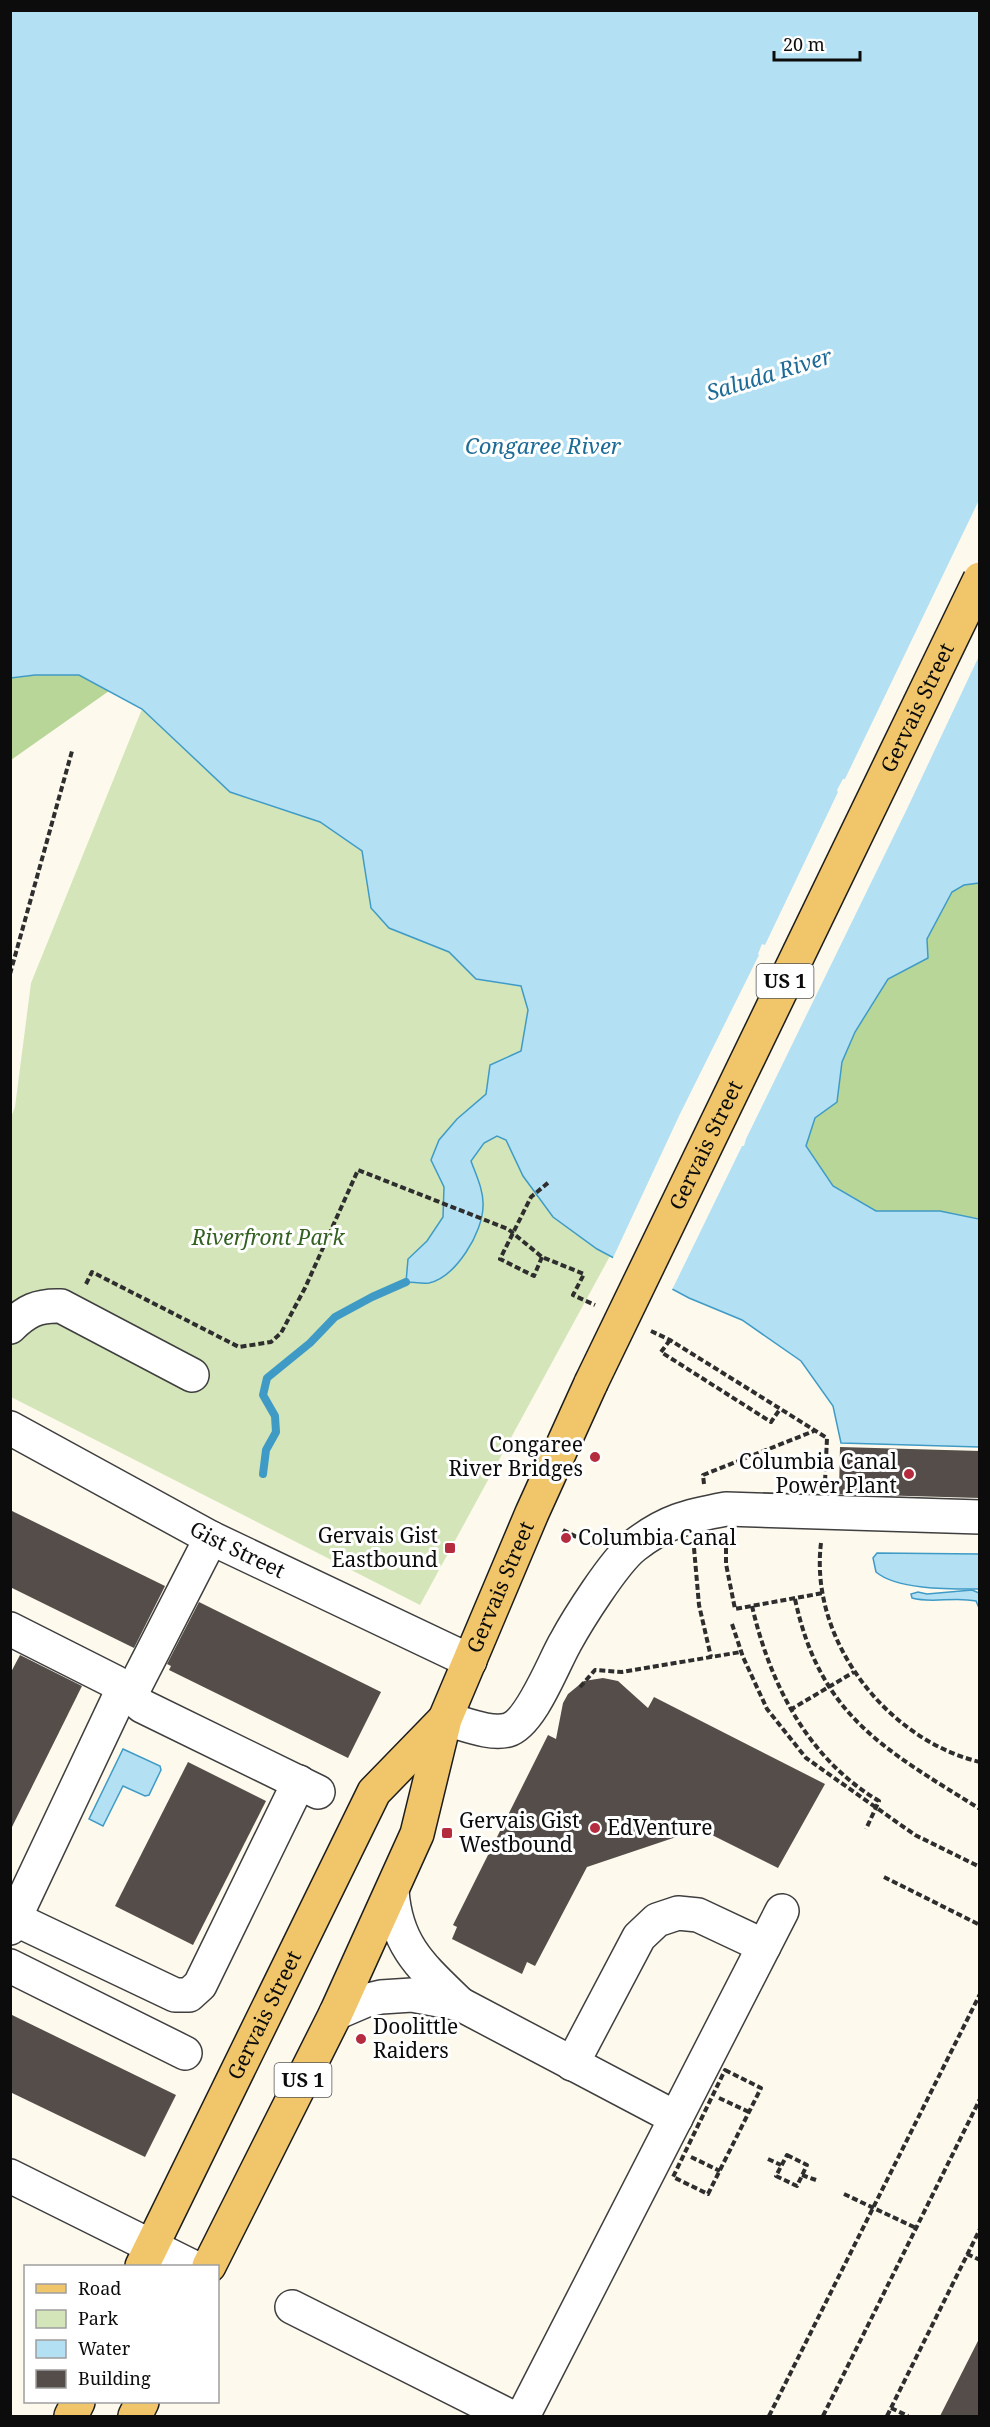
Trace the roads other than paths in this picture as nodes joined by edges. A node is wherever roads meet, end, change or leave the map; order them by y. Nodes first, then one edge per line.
1 (980, 579) edge
2 (10, 1327) edge
3 (192, 1375) dead end
4 (10, 1428) edge
5 (980, 1517) edge
6 (211, 1538) junction
7 (10, 1629) edge
8 (470, 1661) junction
9 (126, 1693) junction
10 (445, 1719) junction
11 (392, 1891) junction
12 (782, 1911) dead end
13 (13, 1923) edge
14 (764, 1946) junction
15 (10, 1966) edge
16 (460, 2004) junction
17 (336, 2013) junction
18 (185, 2053) dead end
19 (572, 2064) junction
20 (676, 2118) junction
21 (10, 2176) edge
22 (147, 2257) edge
23 (186, 2265) edge
24 (210, 2265) edge
25 (292, 2307) dead end
26 (509, 2416) edge
27 (523, 2416) edge

1 - 8 main road, Gervais Street / US 1, bridge
2 - 3 street
4 - 6 street, Gist Street
5 - 10 street
6 - 8 street, Gist Street
6 - 9 street
7 - 9 street
8 - 10 main road, Gervais Street / US 1
9 - 13 street
9 - 13 street
10 - 11 main road, Gervais Street / US 1
10 - 22 main road, Gervais Street
11 - 16 street
11 - 17 main road, Gervais Street / US 1
12 - 14 street
14 - 19 street
14 - 20 street
15 - 18 street
16 - 17 street
16 - 19 street
17 - 24 main road, Gervais Street / US 1
19 - 20 street
20 - 27 street
21 - 22 street
22 - 23 street
25 - 26 street

